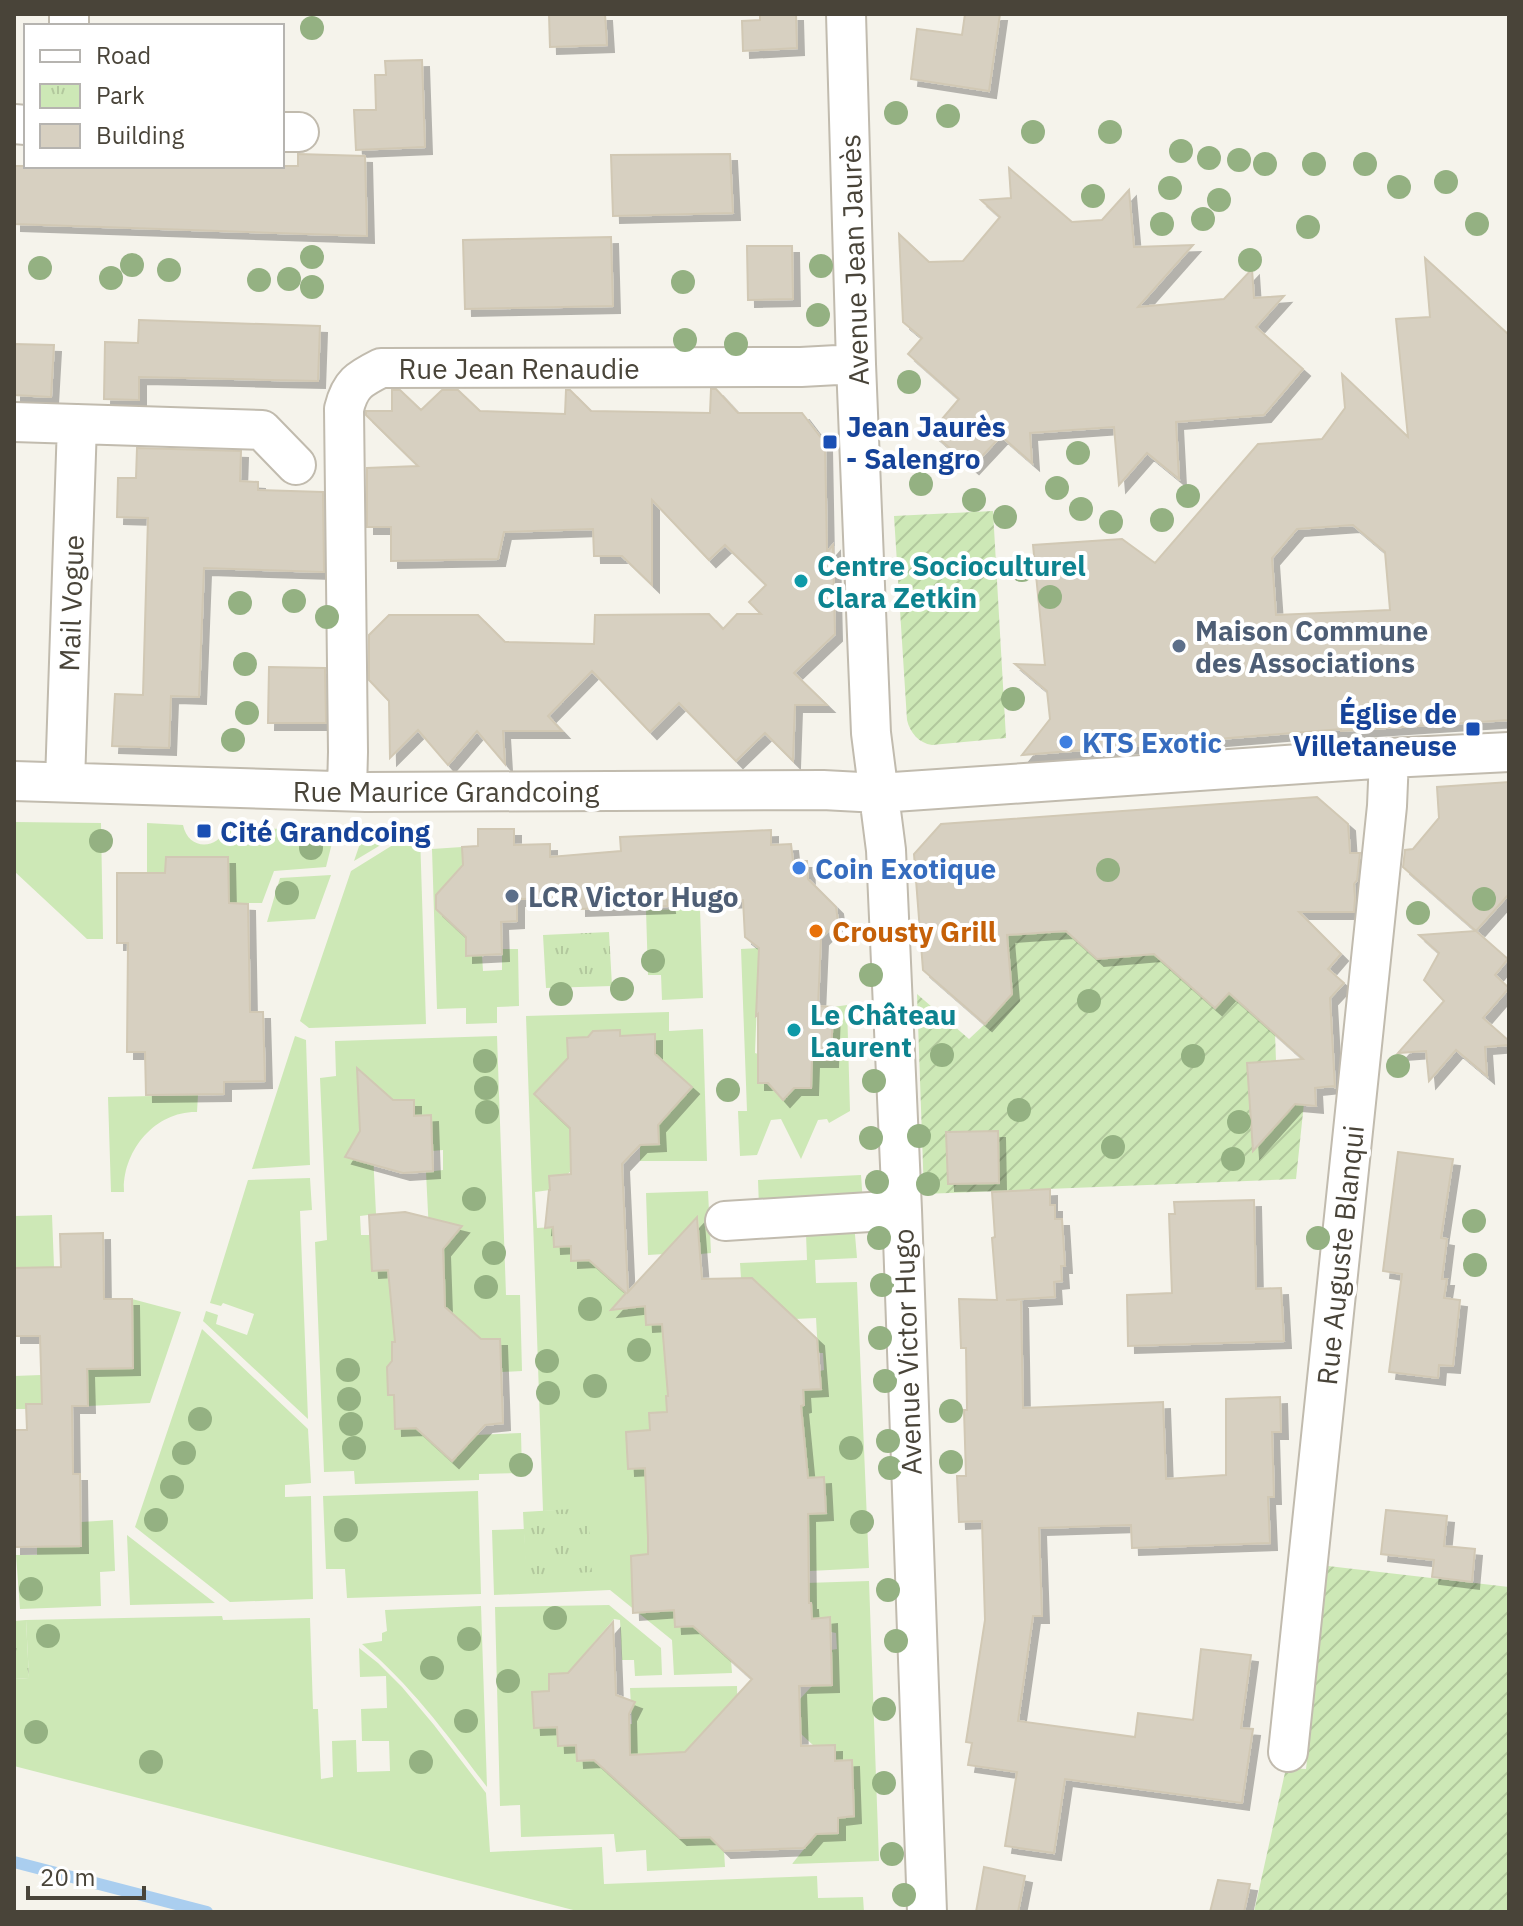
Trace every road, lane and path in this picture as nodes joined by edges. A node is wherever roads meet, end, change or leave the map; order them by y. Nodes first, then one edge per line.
1 (846, 14) edge
2 (856, 364) junction
3 (14, 422) edge
4 (77, 424) junction
5 (296, 465) dead end
6 (1509, 752) edge
7 (1389, 758) junction
8 (14, 781) edge
9 (65, 782) junction
10 (347, 791) junction
11 (879, 793) junction
12 (902, 1210) junction
13 (725, 1221) dead end
14 (1288, 1752) dead end
15 (927, 1912) edge

1 - 2 street, Avenue Jean Jaurès
2 - 10 street, Rue Jean Renaudie
2 - 11 street, Avenue Jean Jaurès
3 - 4 street
4 - 5 street
4 - 9 street, Mail Vogue
6 - 7 street, Rue Maurice Grandcoing
7 - 11 street, Rue Maurice Grandcoing
7 - 14 street, Rue Auguste Blanqui
8 - 9 street, Rue Maurice Grandcoing
9 - 10 street, Rue Maurice Grandcoing
10 - 11 street, Rue Maurice Grandcoing
11 - 12 street, Avenue Victor Hugo
12 - 13 street
12 - 15 street, Avenue Victor Hugo

